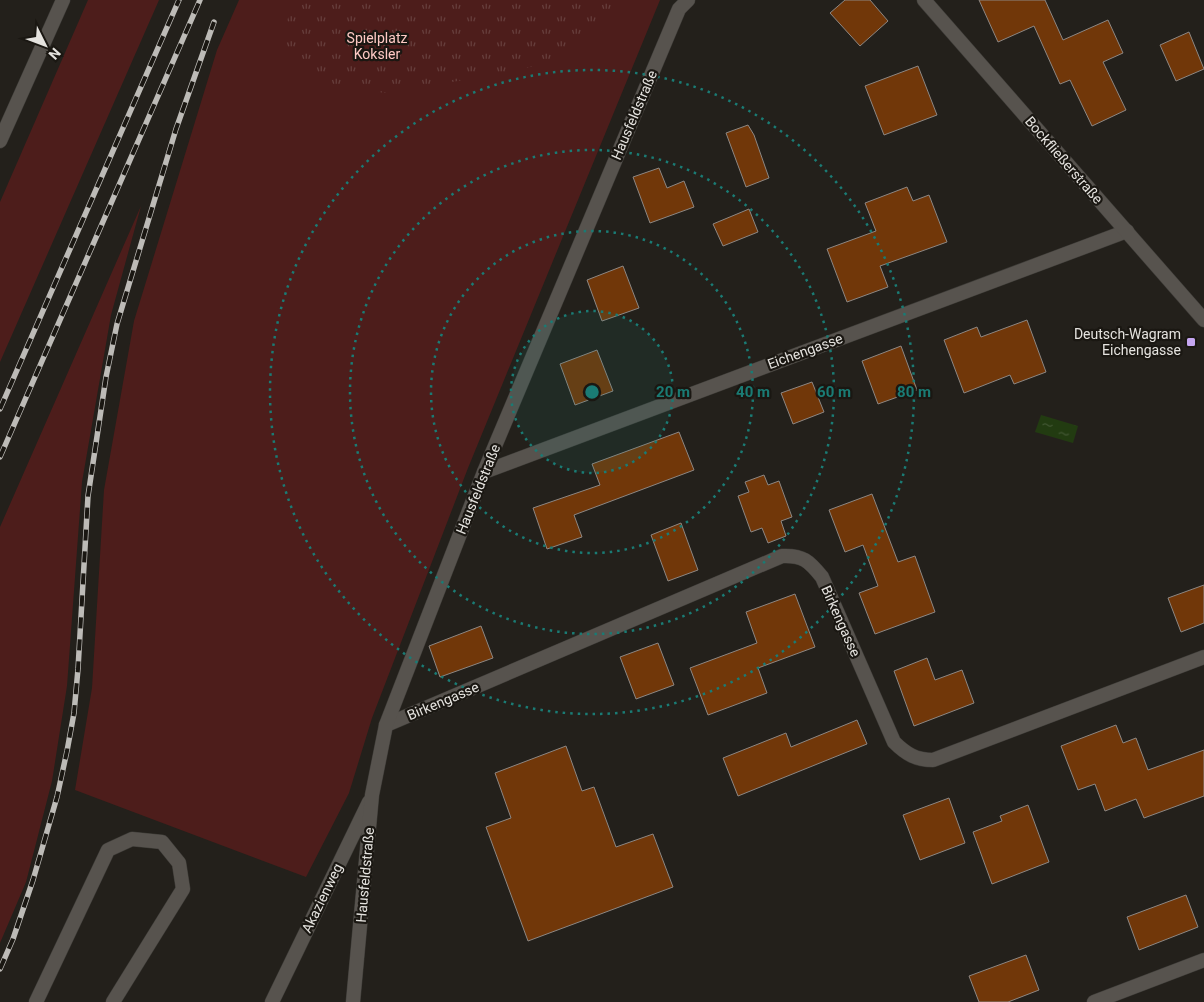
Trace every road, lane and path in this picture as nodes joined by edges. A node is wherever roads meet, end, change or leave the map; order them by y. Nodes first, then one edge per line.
1 (63, 0) edge
2 (688, 0) edge
3 (924, 0) edge
4 (0, 141) edge
5 (1127, 231) junction
6 (1204, 320) edge
7 (484, 472) junction
8 (1204, 657) edge
9 (386, 725) junction
10 (372, 795) junction
11 (1204, 960) edge
12 (36, 1002) edge
13 (113, 1002) edge
14 (272, 1002) edge
15 (353, 1002) edge
16 (1094, 1002) edge

1 - 4 street
2 - 7 street, Hausfeldstraße
3 - 5 street, Bockfließerstraße
5 - 6 street, Bockfließerstraße
5 - 7 street, Eichengasse
7 - 9 street, Hausfeldstraße
8 - 9 street, Birkengasse
9 - 10 street, Hausfeldstraße
10 - 14 street, Akazienweg
10 - 15 street, Hausfeldstraße
11 - 16 street
12 - 13 street

